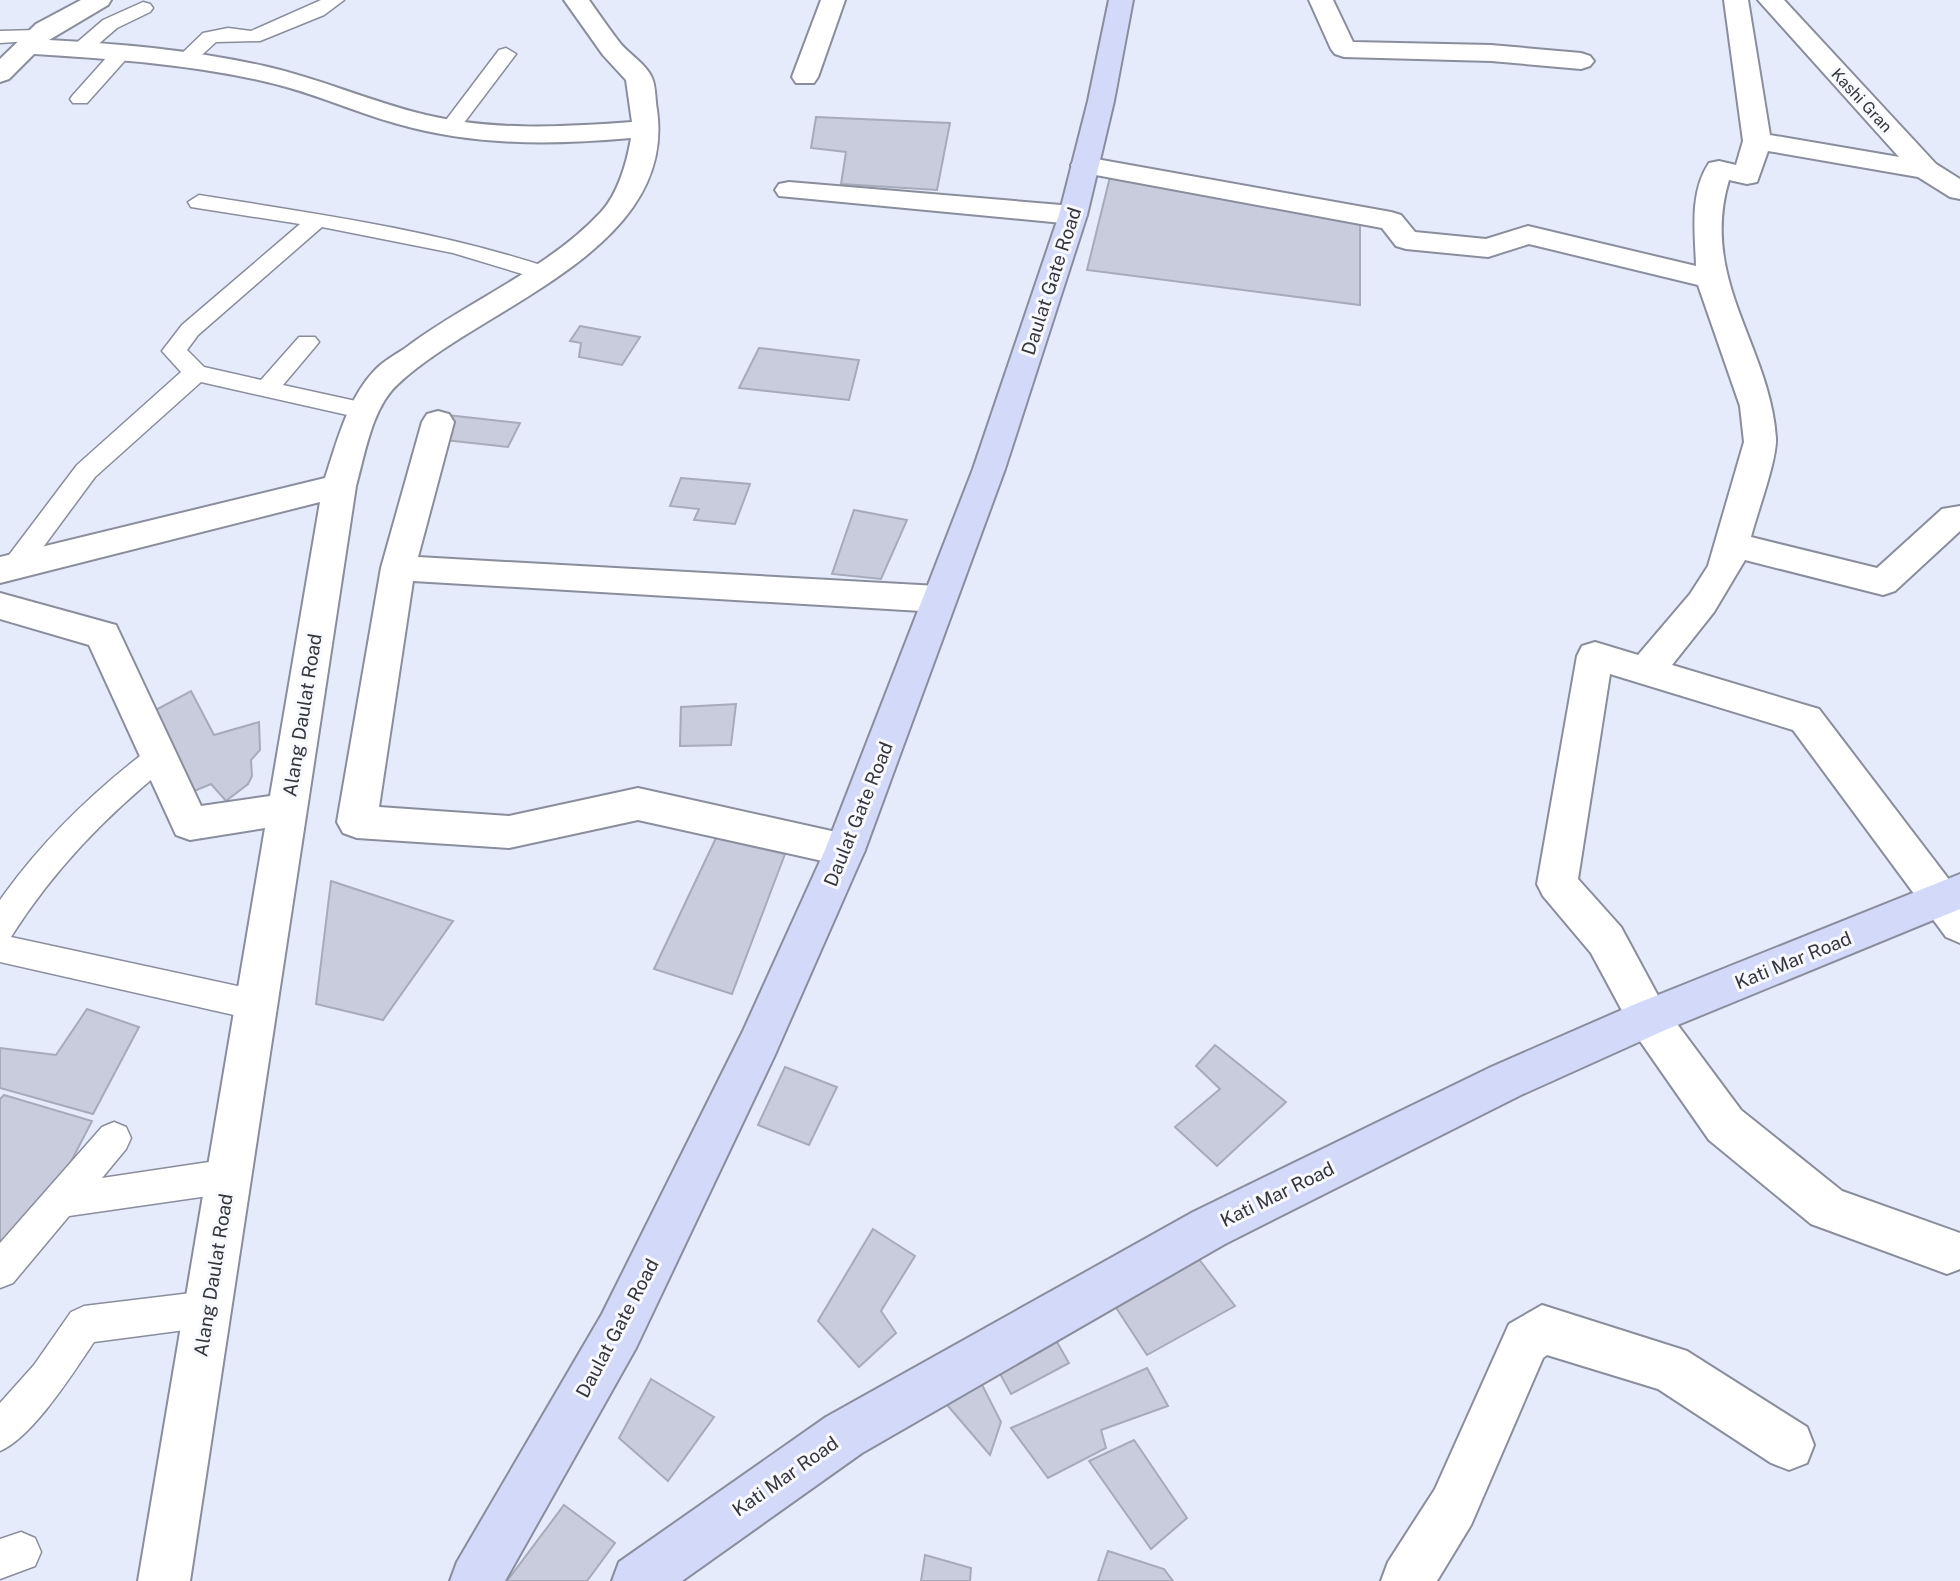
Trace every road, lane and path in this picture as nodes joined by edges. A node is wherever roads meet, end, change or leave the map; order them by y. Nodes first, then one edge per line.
1 (334, 0) edge
2 (576, 0) edge
3 (833, 0) edge
4 (1121, 0) edge
5 (1321, 0) edge
6 (1736, 0) edge
7 (1770, 0) edge
8 (89, 2) edge
9 (143, 8) dead end
10 (0, 37) edge
11 (34, 41) junction
12 (81, 49) junction
13 (122, 52) junction
14 (506, 54) dead end
15 (186, 59) junction
16 (1581, 61) dead end
17 (0, 74) edge
18 (804, 77) dead end
19 (80, 99) dead end
20 (450, 128) junction
21 (646, 129) junction
22 (1757, 141) junction
23 (1085, 165) junction
24 (1926, 170) junction
25 (789, 190) dead end
26 (1960, 191) edge
27 (199, 202) dead end
28 (1073, 215) junction
29 (319, 219) junction
30 (541, 273) junction
31 (1711, 279) junction
32 (307, 342) dead end
33 (196, 373) junction
34 (266, 389) junction
35 (365, 411) junction
36 (438, 422) dead end
37 (339, 486) junction
38 (1960, 518) edge
39 (1731, 544) junction
40 (8, 568) edge
41 (398, 568) junction
42 (938, 599) junction
43 (0, 606) edge
44 (1646, 671) junction
45 (159, 757) junction
46 (286, 809) junction
47 (845, 850) junction
48 (1953, 905) edge
49 (0, 928) edge
50 (0, 948) edge
51 (256, 1005) junction
52 (1648, 1018) junction
53 (114, 1138) dead end
54 (229, 1176) junction
55 (59, 1201) junction
56 (1947, 1251) dead end
57 (0, 1270) edge
58 (208, 1309) junction
59 (0, 1432) edge
60 (1789, 1445) dead end
61 (164, 1581) edge
62 (476, 1581) edge
63 (638, 1581) edge
64 (1406, 1581) edge

1 - 15 lane
2 - 21 street, Alang Daulat Road
3 - 18 street
4 - 23 main road, Daulat Gate Road
5 - 16 street
6 - 22 street
7 - 24 street, Kashi Gran
8 - 11 street
9 - 12 lane
10 - 11 lane
11 - 12 street
11 - 17 street
12 - 13 street
13 - 15 street
13 - 19 lane
14 - 20 lane
15 - 20 street
20 - 21 street
21 - 30 street, Alang Daulat Road
22 - 24 street
22 - 31 street
23 - 28 main road, Daulat Gate Road
23 - 31 street
24 - 26 street, Kashi Gran
25 - 28 street
27 - 29 lane
28 - 42 main road, Daulat Gate Road
29 - 30 lane
29 - 33 lane
30 - 35 street, Alang Daulat Road
31 - 39 street
32 - 34 lane
33 - 34 lane
33 - 40 lane
34 - 35 lane
35 - 37 street, Alang Daulat Road
36 - 41 street
37 - 40 street
37 - 46 street, Alang Daulat Road
38 - 39 street
39 - 44 street
41 - 42 street
41 - 47 street
42 - 47 main road, Daulat Gate Road
43 - 45 street
44 - 48 street
44 - 52 street
45 - 46 street
45 - 49 lane
46 - 51 street, Alang Daulat Road
47 - 62 main road, Daulat Gate Road
48 - 52 main road, Kati Mar Road
50 - 51 lane
51 - 54 street, Alang Daulat Road
52 - 56 street
52 - 63 main road, Kati Mar Road
53 - 55 lane
54 - 55 lane
54 - 58 street, Alang Daulat Road
55 - 57 lane
58 - 59 lane
58 - 61 street, Alang Daulat Road
60 - 64 street

